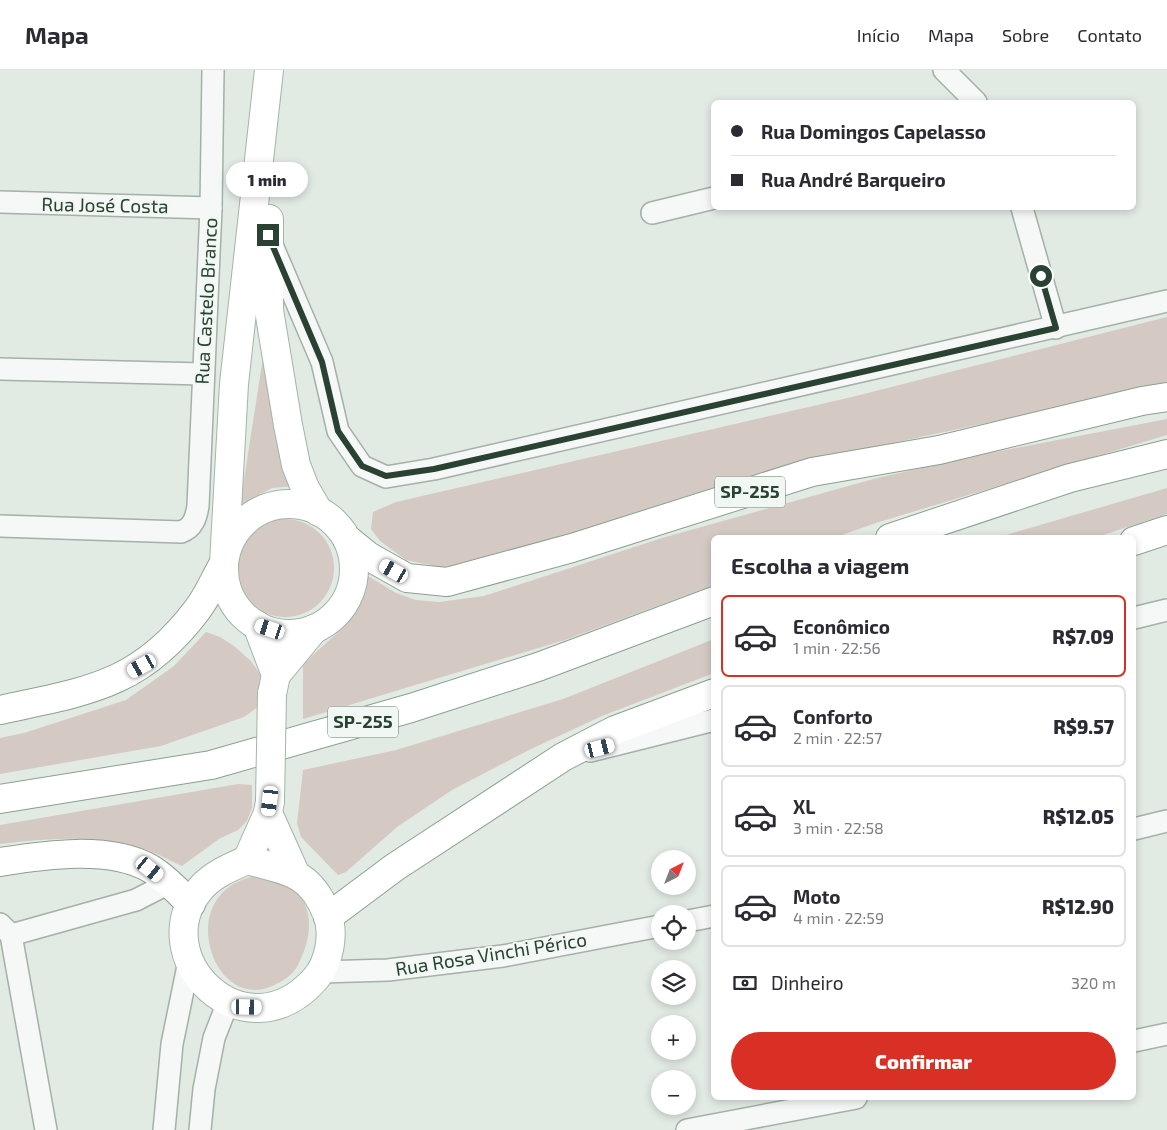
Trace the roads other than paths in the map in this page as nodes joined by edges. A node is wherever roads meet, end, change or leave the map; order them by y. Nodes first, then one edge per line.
1 (213, 70) edge
2 (269, 70) edge
3 (286, 70) edge
4 (944, 70) edge
5 (974, 100) edge
6 (711, 199) edge
7 (0, 202) edge
8 (211, 208) junction
9 (1023, 210) edge
10 (652, 213) dead end
11 (268, 235) junction
12 (1167, 301) edge
13 (1056, 328) junction
14 (0, 369) edge
15 (203, 374) junction
16 (1167, 397) edge
17 (1167, 454) edge
18 (319, 512) junction
19 (0, 526) edge
20 (1167, 530) edge
21 (899, 535) edge
22 (347, 538) junction
23 (1136, 540) edge
24 (224, 563) junction
25 (711, 602) edge
26 (1167, 610) edge
27 (1136, 618) edge
28 (257, 625) junction
29 (314, 629) junction
30 (274, 684) junction
31 (711, 694) edge
32 (0, 710) edge
33 (711, 721) edge
34 (563, 757) junction
35 (0, 799) edge
36 (269, 807) junction
37 (1167, 821) edge
38 (1136, 829) edge
39 (247, 860) junction
40 (0, 862) edge
41 (295, 873) junction
42 (169, 883) junction
43 (191, 904) junction
44 (328, 917) junction
45 (711, 917) edge
46 (696, 919) edge
47 (651, 928) edge
48 (6, 930) edge
49 (189, 961) junction
50 (321, 972) junction
51 (228, 1002) junction
52 (1167, 1034) edge
53 (1136, 1041) edge
54 (845, 1100) edge
55 (46, 1130) edge
56 (164, 1130) edge
57 (200, 1130) edge
58 (687, 1130) edge

1 - 8 street, Rua Castelo Branco
2 - 24 main road
3 - 11 main road
4 - 5 street
6 - 10 street
7 - 8 street, Rua José Costa
8 - 15 street, Rua Castelo Branco
9 - 13 street
11 - 13 street
11 - 18 main road
12 - 13 street
14 - 15 street
15 - 19 street, Rua Castelo Branco
16 - 22 main road, SP-255
17 - 21 main road
18 - 22 main road
18 - 24 main road
20 - 23 main road
22 - 29 main road
24 - 28 main road
24 - 32 main road
25 - 35 main road, SP-255
26 - 27 street
28 - 29 main road
28 - 30 main road
29 - 30 main road
30 - 36 main road, bridge
31 - 34 main road
33 - 34 street
34 - 44 main road
36 - 39 main road
36 - 41 main road
37 - 38 street
39 - 41 main road
39 - 43 main road
40 - 42 main road
41 - 44 main road
42 - 43 main road
42 - 48 street
43 - 49 main road
44 - 50 main road
45 - 46 street
47 - 50 street, Rua Rosa Vinchi Périco
48 - 55 street
49 - 51 main road
49 - 56 street
50 - 51 main road
51 - 57 street
52 - 53 street
54 - 58 street

